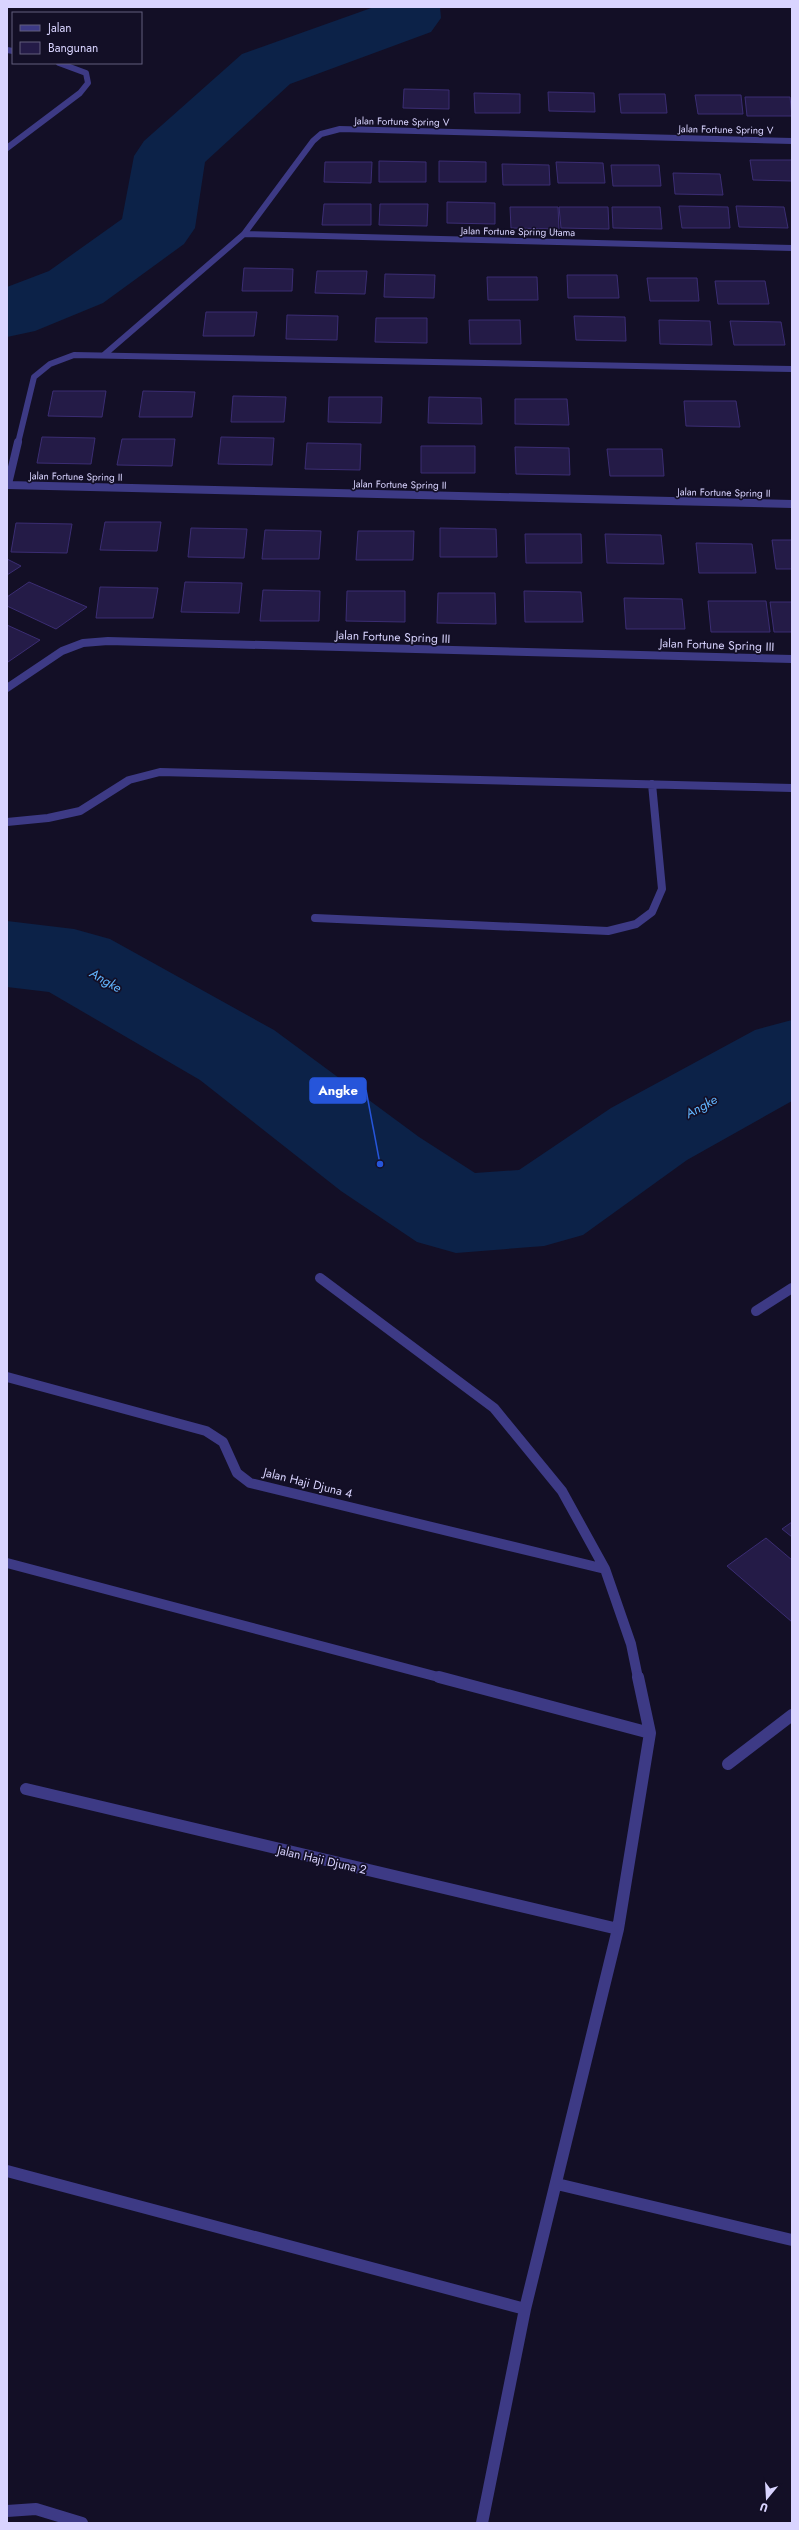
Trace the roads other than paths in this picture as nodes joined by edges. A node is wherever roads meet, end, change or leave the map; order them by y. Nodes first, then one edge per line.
1 (62, 64) edge
2 (792, 140) edge
3 (7, 148) edge
4 (244, 234) junction
5 (792, 248) edge
6 (106, 354) junction
7 (792, 369) edge
8 (792, 377) edge
9 (7, 484) edge
10 (792, 504) edge
11 (792, 659) edge
12 (7, 688) edge
13 (652, 784) junction
14 (792, 788) edge
15 (7, 822) edge
16 (315, 918) dead end
17 (320, 1278) dead end
18 (792, 1288) edge
19 (756, 1311) dead end
20 (7, 1377) edge
21 (7, 1563) edge
22 (605, 1568) junction
23 (792, 1715) edge
24 (650, 1733) junction
25 (728, 1764) dead end
26 (26, 1789) dead end
27 (618, 1929) junction
28 (7, 2171) edge
29 (557, 2184) junction
30 (792, 2240) edge
31 (525, 2309) junction
32 (7, 2511) edge
33 (82, 2523) edge
34 (482, 2523) edge

1 - 3 street
2 - 4 street, Jalan Fortune Spring V
4 - 5 street, Jalan Fortune Spring Utama
4 - 6 street, Jalan Fortune Spring V
6 - 7 street
6 - 9 street
7 - 8 street
9 - 10 street, Jalan Fortune Spring II
11 - 12 street, Jalan Fortune Spring III
13 - 14 street
13 - 15 street
13 - 16 street
17 - 22 street
18 - 19 street
20 - 22 street, Jalan Haji Djuna 4
21 - 24 street
22 - 24 street
23 - 25 street
24 - 27 street
26 - 27 street, Jalan Haji Djuna 2
27 - 29 street
28 - 31 street
29 - 30 street
29 - 31 street
31 - 34 street
32 - 33 street

